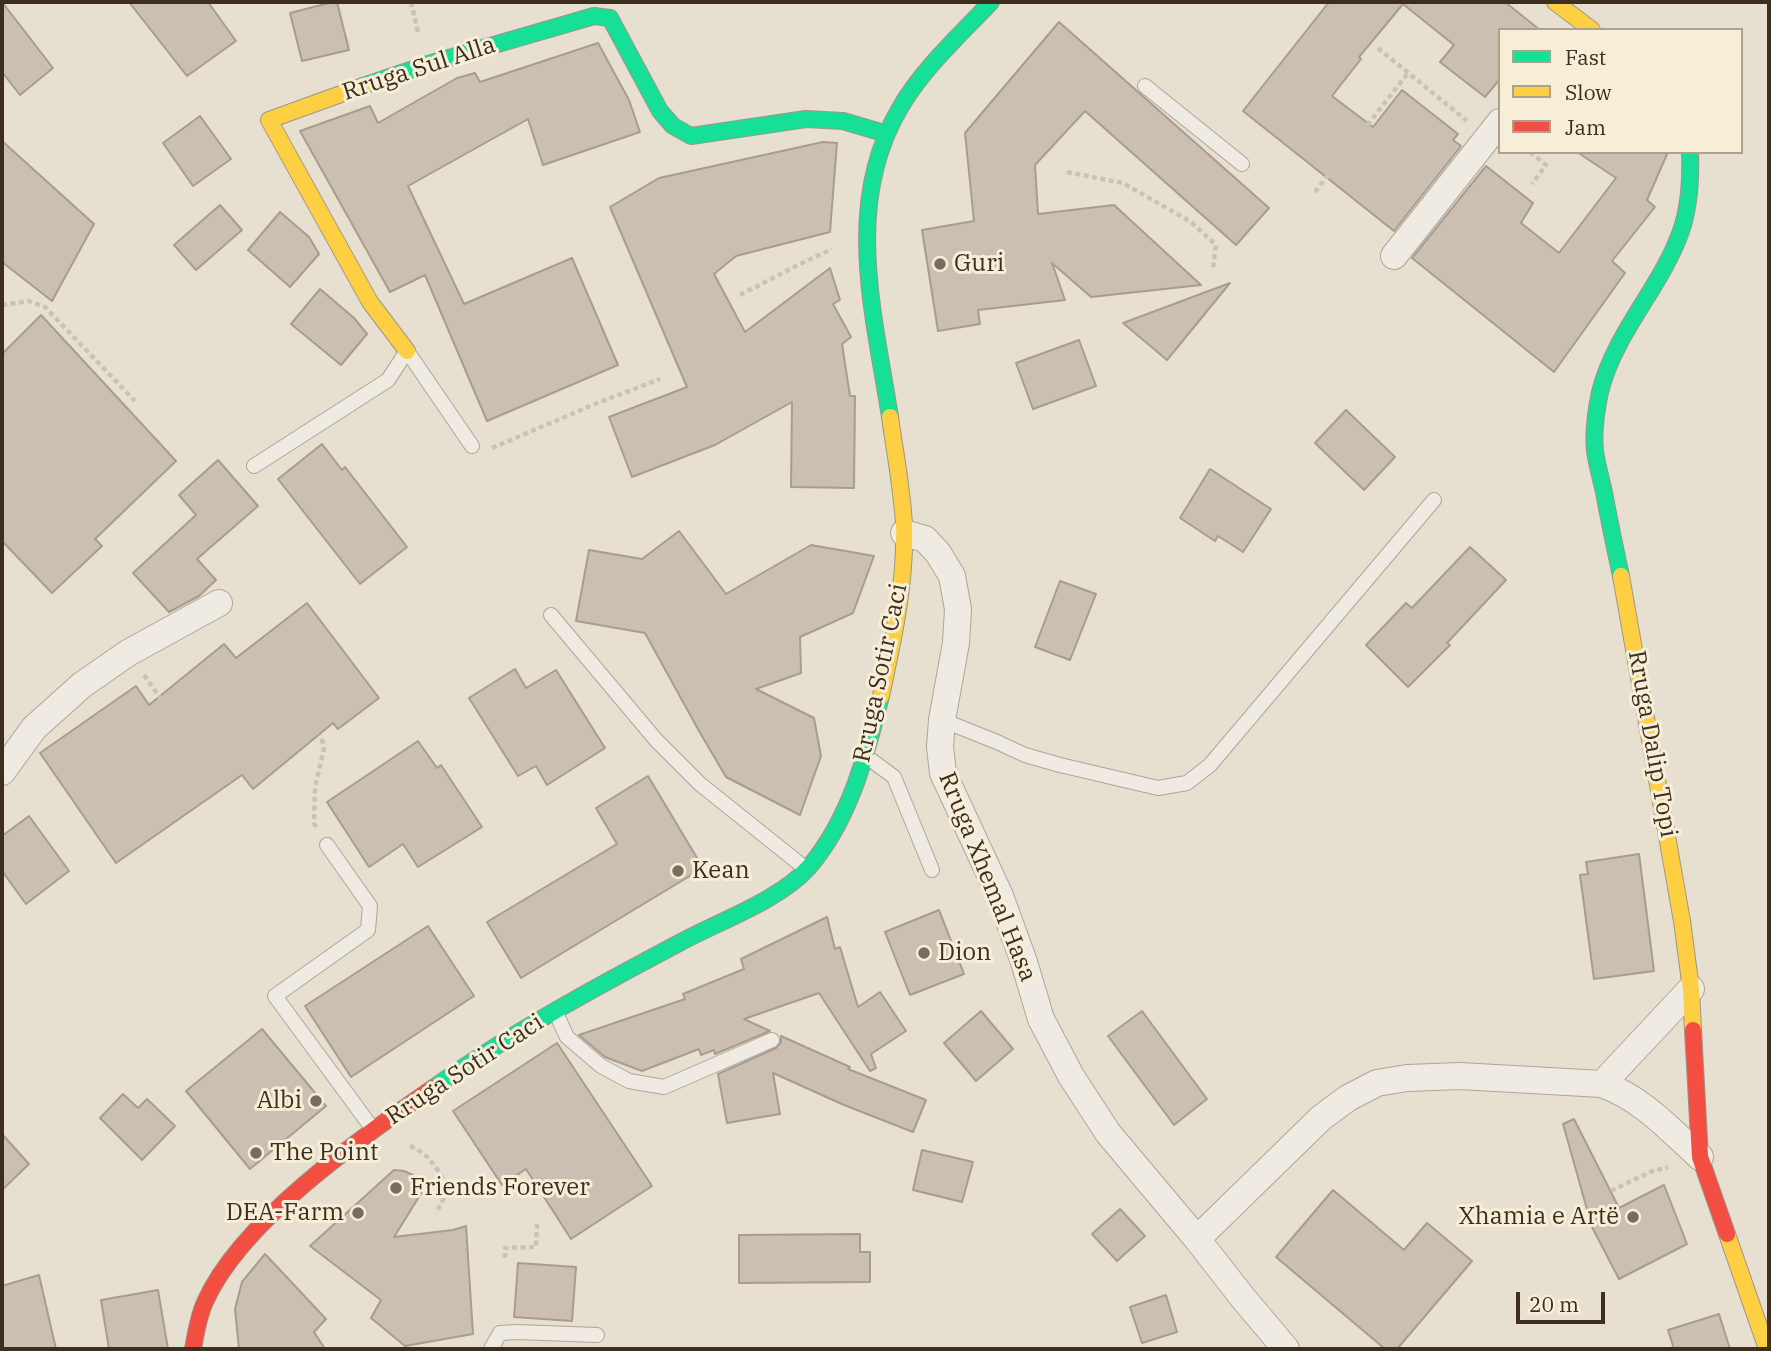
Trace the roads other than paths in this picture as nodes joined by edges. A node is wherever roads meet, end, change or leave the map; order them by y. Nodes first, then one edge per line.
1 (991, 2) edge
2 (1555, 2) edge
3 (1581, 26) edge
4 (1145, 86) dead end
5 (1498, 124) edge
6 (887, 134) junction
7 (1690, 154) edge
8 (1242, 164) dead end
9 (1394, 256) dead end
10 (407, 351) junction
11 (472, 446) road end
12 (254, 466) dead end
13 (1434, 500) dead end
14 (904, 533) junction
15 (219, 603) dead end
16 (551, 615) dead end
17 (942, 720) junction
18 (866, 757) junction
19 (2, 772) edge
20 (327, 845) dead end
21 (806, 869) junction
22 (932, 870) dead end
23 (1691, 989) junction
24 (555, 1012) junction
25 (772, 1040) dead end
26 (1602, 1084) junction
27 (374, 1130) junction
28 (1700, 1157) junction
29 (1197, 1239) junction
30 (597, 1335) dead end
31 (193, 1349) edge
32 (491, 1349) edge
33 (1286, 1349) edge
34 (1767, 1349) edge

1 - 6 street, Rruga Sotir Caci
2 - 3 street
4 - 8 lane
5 - 9 street
6 - 10 street, Rruga Sul Alla
6 - 14 street, Rruga Sotir Caci
7 - 23 street, Rruga Dalip Topi
10 - 11 lane, Rruga Sul Alla
10 - 12 lane
13 - 17 lane
14 - 17 street, Rruga Xhemal Hasa
14 - 18 street, Rruga Sotir Caci
15 - 19 street
16 - 21 lane
17 - 29 street, Rruga Xhemal Hasa
18 - 21 street, Rruga Sotir Caci
18 - 22 lane
20 - 27 lane
21 - 24 street, Rruga Sotir Caci
23 - 26 street
23 - 28 street, Rruga Dalip Topi
24 - 25 lane
24 - 27 street, Rruga Sotir Caci
26 - 28 street
26 - 29 street
27 - 31 street, Rruga Sotir Caci
28 - 34 street, Rruga Dalip Topi
29 - 33 street, Rruga Xhemal Hasa
30 - 32 lane

